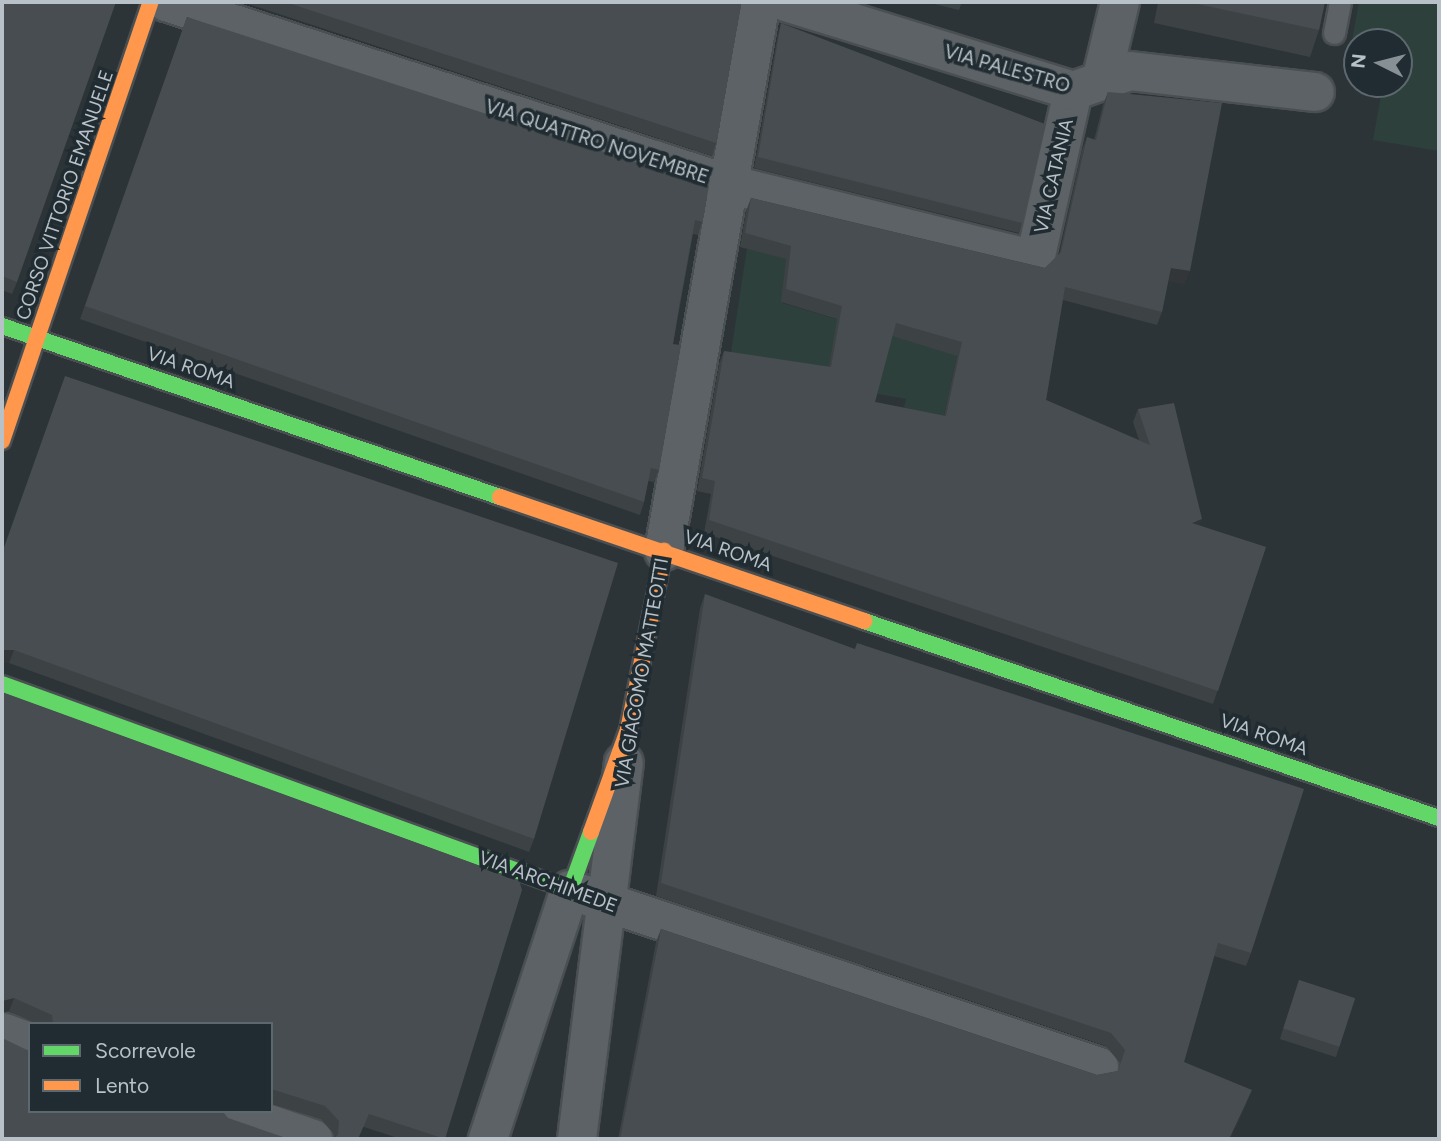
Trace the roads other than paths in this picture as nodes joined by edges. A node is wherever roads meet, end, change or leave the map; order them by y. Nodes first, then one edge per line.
1 (151, 2) edge
2 (166, 2) edge
3 (761, 2) edge
4 (786, 2) edge
5 (1120, 2) edge
6 (1340, 2) edge
7 (1334, 33) dead end
8 (1087, 86) junction
9 (1315, 92) dead end
10 (728, 184) junction
11 (1035, 260) joint
12 (2, 326) edge
13 (39, 338) junction
14 (2, 441) edge
15 (664, 551) junction
16 (2, 684) edge
17 (628, 730) junction
18 (1439, 818) edge
19 (570, 890) junction
20 (607, 903) junction
21 (2, 1032) edge
22 (28, 1041) edge
23 (1099, 1067) dead end
24 (238, 1113) edge
25 (313, 1139) edge
26 (488, 1139) edge
27 (577, 1139) edge

1 - 13 main road, CORSO VITTORIO EMANUELE
2 - 10 street, VIA QUATTRO NOVEMBRE
3 - 10 street, VIA GIACOMO MATTEOTTI
4 - 8 street, VIA PALESTRO
5 - 8 street, VIA CATANIA
6 - 7 lane
8 - 9 street
8 - 11 street, VIA CATANIA
10 - 11 street, VIA QUATTRO NOVEMBRE
10 - 15 street, VIA GIACOMO MATTEOTTI
12 - 13 main road, VIA ROMA
13 - 14 main road, CORSO VITTORIO EMANUELE
13 - 15 main road, VIA ROMA
15 - 17 main road, VIA GIACOMO MATTEOTTI
15 - 18 main road, VIA ROMA
16 - 19 main road, VIA ARCHIMEDE
17 - 19 main road
17 - 20 street, VIA GIACOMO MATTEOTTI
19 - 20 street, VIA ARCHIMEDE
19 - 26 street
20 - 23 street, VIA ARCHIMEDE
20 - 27 street, VIA GIACOMO MATTEOTTI
21 - 22 street
24 - 25 street

